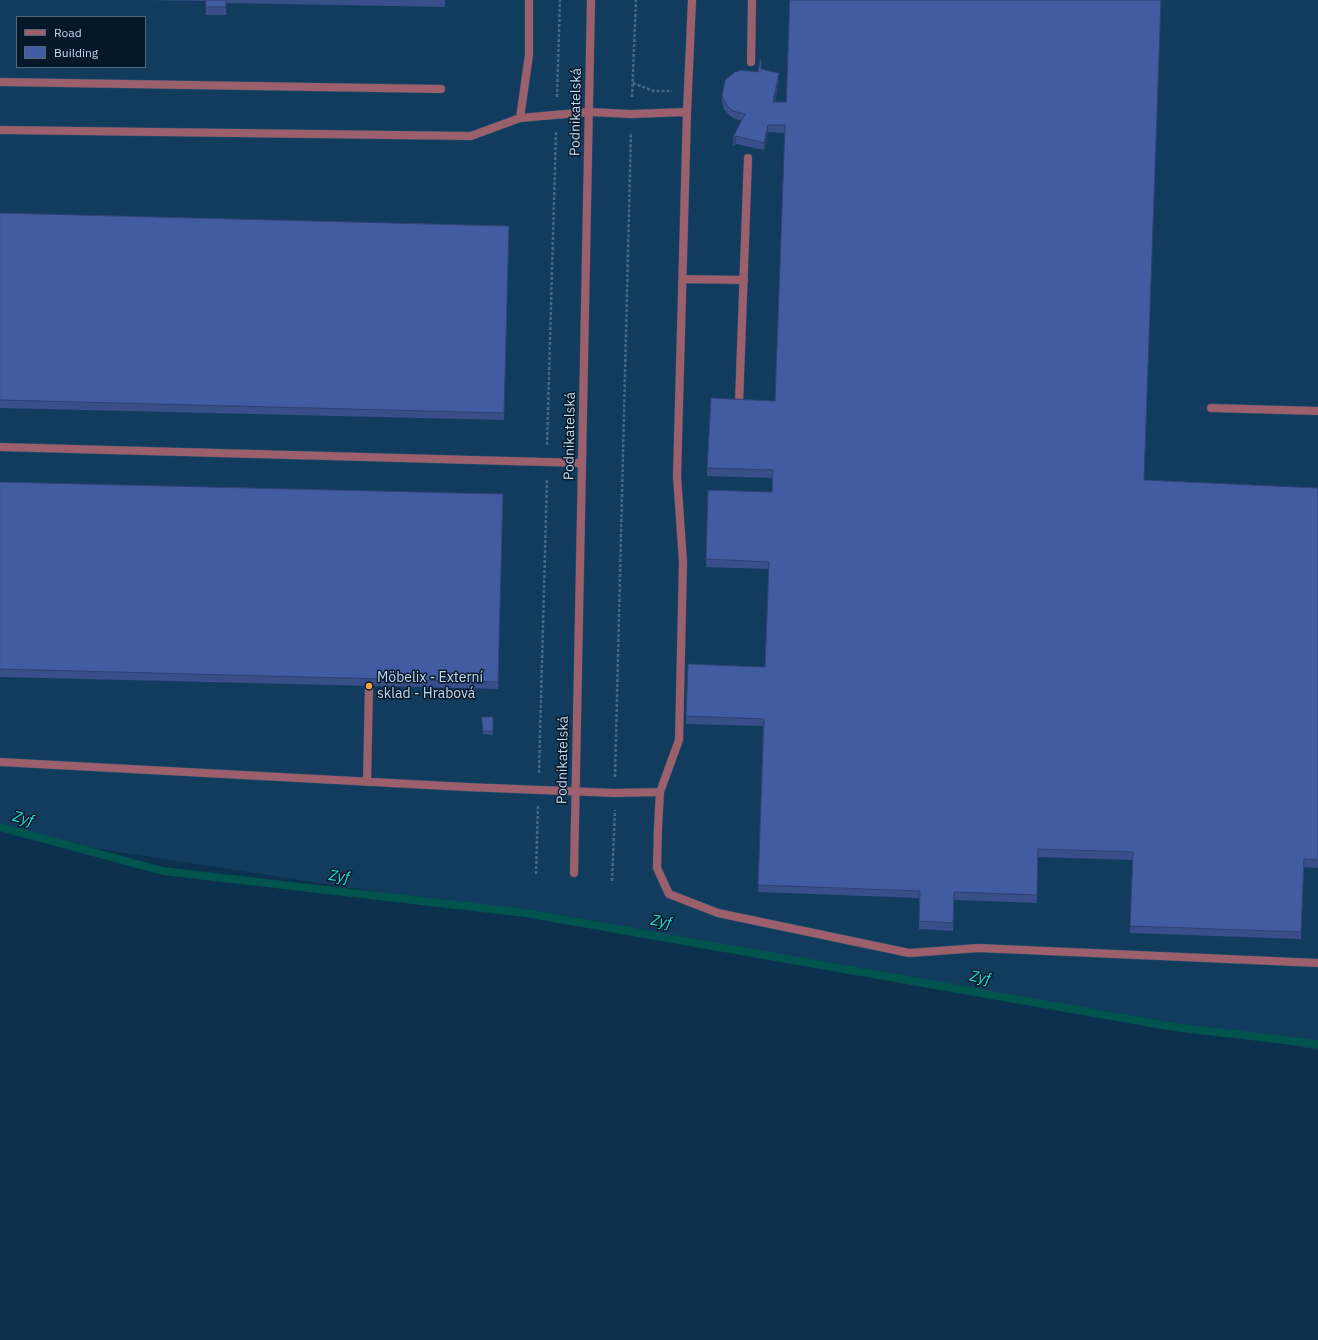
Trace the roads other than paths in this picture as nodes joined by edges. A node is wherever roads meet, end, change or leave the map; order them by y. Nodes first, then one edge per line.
1 (529, 0) edge
2 (591, 0) edge
3 (692, 0) edge
4 (752, 0) edge
5 (751, 62) dead end
6 (0, 82) edge
7 (441, 89) dead end
8 (589, 112) junction
9 (687, 112) junction
10 (520, 118) junction
11 (0, 130) edge
12 (748, 158) dead end
13 (682, 278) junction
14 (744, 280) junction
15 (739, 403) edge
16 (1211, 408) dead end
17 (1318, 412) edge
18 (0, 447) edge
19 (582, 463) junction
20 (369, 686) edge
21 (0, 762) edge
22 (367, 782) junction
23 (576, 792) junction
24 (660, 792) junction
25 (574, 873) dead end
26 (1318, 963) edge

1 - 10 street
2 - 8 street, Podnikatelská
3 - 9 street
4 - 5 street
6 - 7 street
8 - 9 street
8 - 10 street
8 - 19 street, Podnikatelská
9 - 13 street
10 - 11 street
12 - 14 street
13 - 14 street
13 - 24 street
14 - 15 street
16 - 17 street
18 - 19 street
19 - 23 street, Podnikatelská
20 - 22 street
21 - 22 street
22 - 23 street
23 - 24 street
23 - 25 street, Podnikatelská
24 - 26 street

